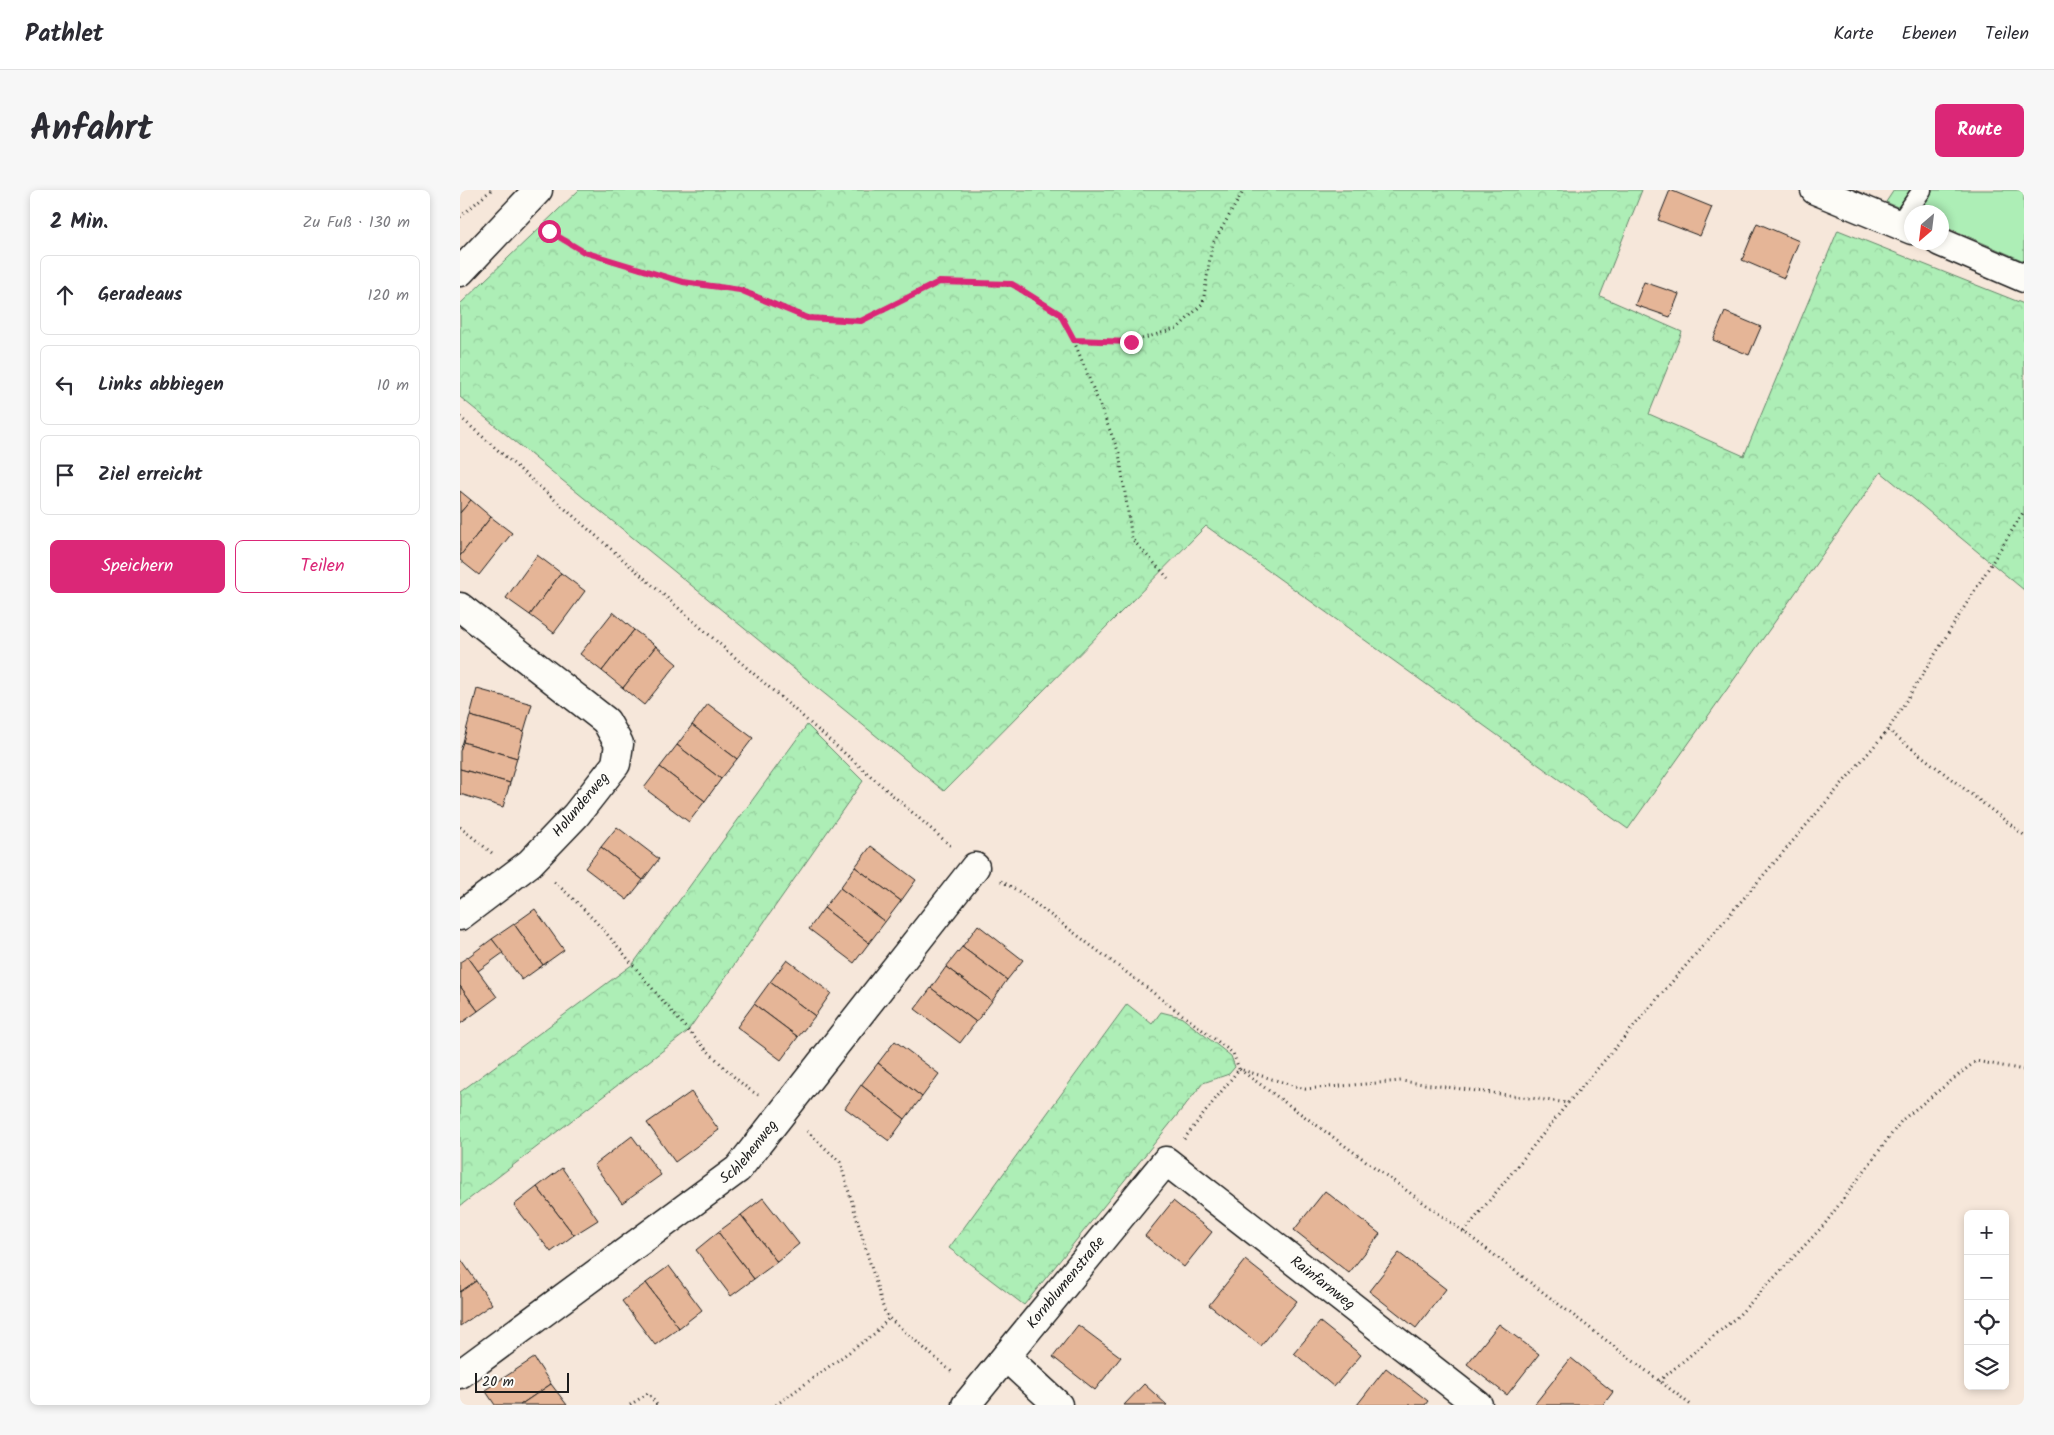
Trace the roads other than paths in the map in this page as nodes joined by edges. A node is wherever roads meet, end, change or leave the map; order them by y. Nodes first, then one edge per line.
1 (1815, 190) edge
2 (1922, 190) edge
3 (536, 192) edge
4 (1915, 205) edge
5 (1904, 228) edge
6 (1949, 246) edge
7 (460, 272) edge
8 (2024, 278) edge
9 (460, 607) edge
10 (975, 867) road end
11 (460, 916) edge
12 (1166, 1161) joint
13 (1006, 1357) junction
14 (460, 1374) edge
15 (966, 1405) edge
16 (1058, 1405) edge
17 (1478, 1405) edge

1 - 5 street
2 - 4 lane
3 - 7 street
6 - 8 street
9 - 11 street, Holunderweg
10 - 14 street, Schlehenweg
12 - 13 street, Kornblumenstraße
12 - 17 street, Rainfarnweg
13 - 15 street, Kornblumenstraße
13 - 16 street

